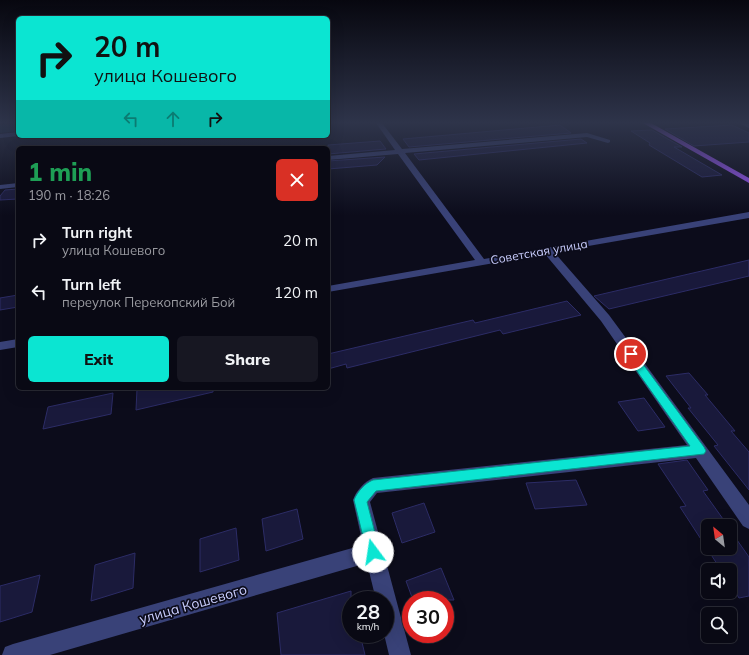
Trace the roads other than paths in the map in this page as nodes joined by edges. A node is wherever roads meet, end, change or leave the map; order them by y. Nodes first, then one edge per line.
1 (380, 154) edge
2 (399, 154) edge
3 (700, 154) edge
4 (330, 158) edge
5 (749, 181) edge
6 (16, 185) edge
7 (0, 187) edge
8 (749, 215) edge
9 (548, 251) junction
10 (481, 262) junction
11 (330, 289) edge
12 (16, 343) edge
13 (0, 346) edge
14 (700, 451) junction
15 (749, 520) edge
16 (373, 552) junction
17 (12, 655) edge
18 (400, 655) edge

1 - 4 street
2 - 10 street
3 - 5 main road
6 - 7 street
8 - 9 street, Советская улица
9 - 10 street, Советская улица
9 - 14 street
10 - 11 street, Советская улица
12 - 13 street
14 - 15 street
14 - 16 street
16 - 17 street, улица Кошевого
16 - 18 street

